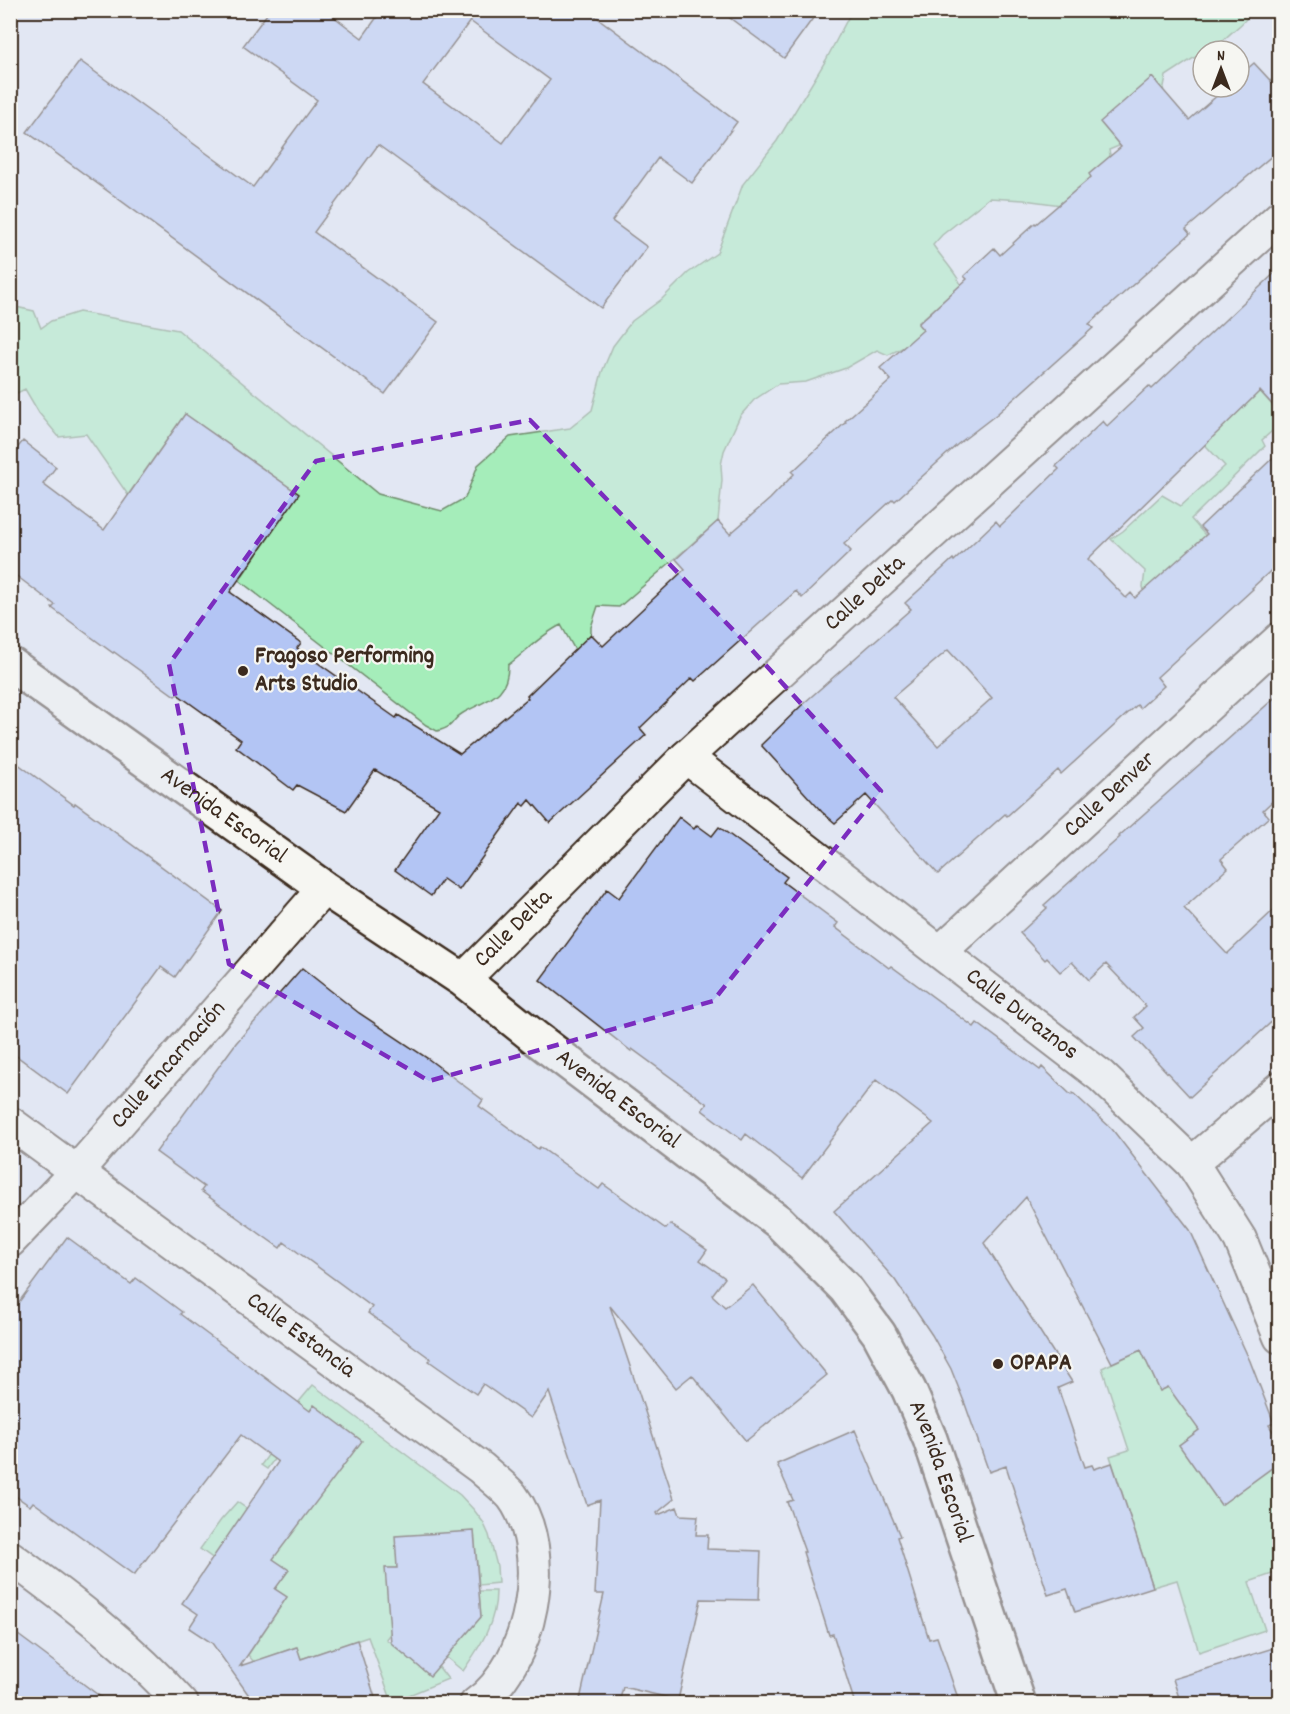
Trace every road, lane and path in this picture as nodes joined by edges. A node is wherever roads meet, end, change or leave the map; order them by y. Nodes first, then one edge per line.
1 (1280, 217) edge
2 (1280, 639) edge
3 (10, 664) edge
4 (686, 756) junction
5 (324, 888) junction
6 (941, 951) junction
7 (462, 980) junction
8 (1280, 1088) edge
9 (10, 1123) edge
10 (1192, 1163) junction
11 (77, 1171) junction
12 (10, 1241) edge
13 (1280, 1337) edge
14 (10, 1557) edge
15 (182, 1704) edge
16 (476, 1704) edge
17 (1019, 1704) edge

1 - 4 street, Calle Delta
2 - 6 street, Calle Denver
3 - 5 street, Avenida Escorial
4 - 6 street, Calle Duraznos
4 - 7 street, Calle Delta
5 - 7 street, Avenida Escorial
5 - 11 street, Calle Encarnación
6 - 10 street, Calle Duraznos
7 - 17 street, Avenida Escorial
8 - 10 street
9 - 11 street, Calle Estancia
10 - 13 street, Calle Duraznos
11 - 12 street, Calle Encarnación
11 - 16 street, Calle Estancia
14 - 15 street

